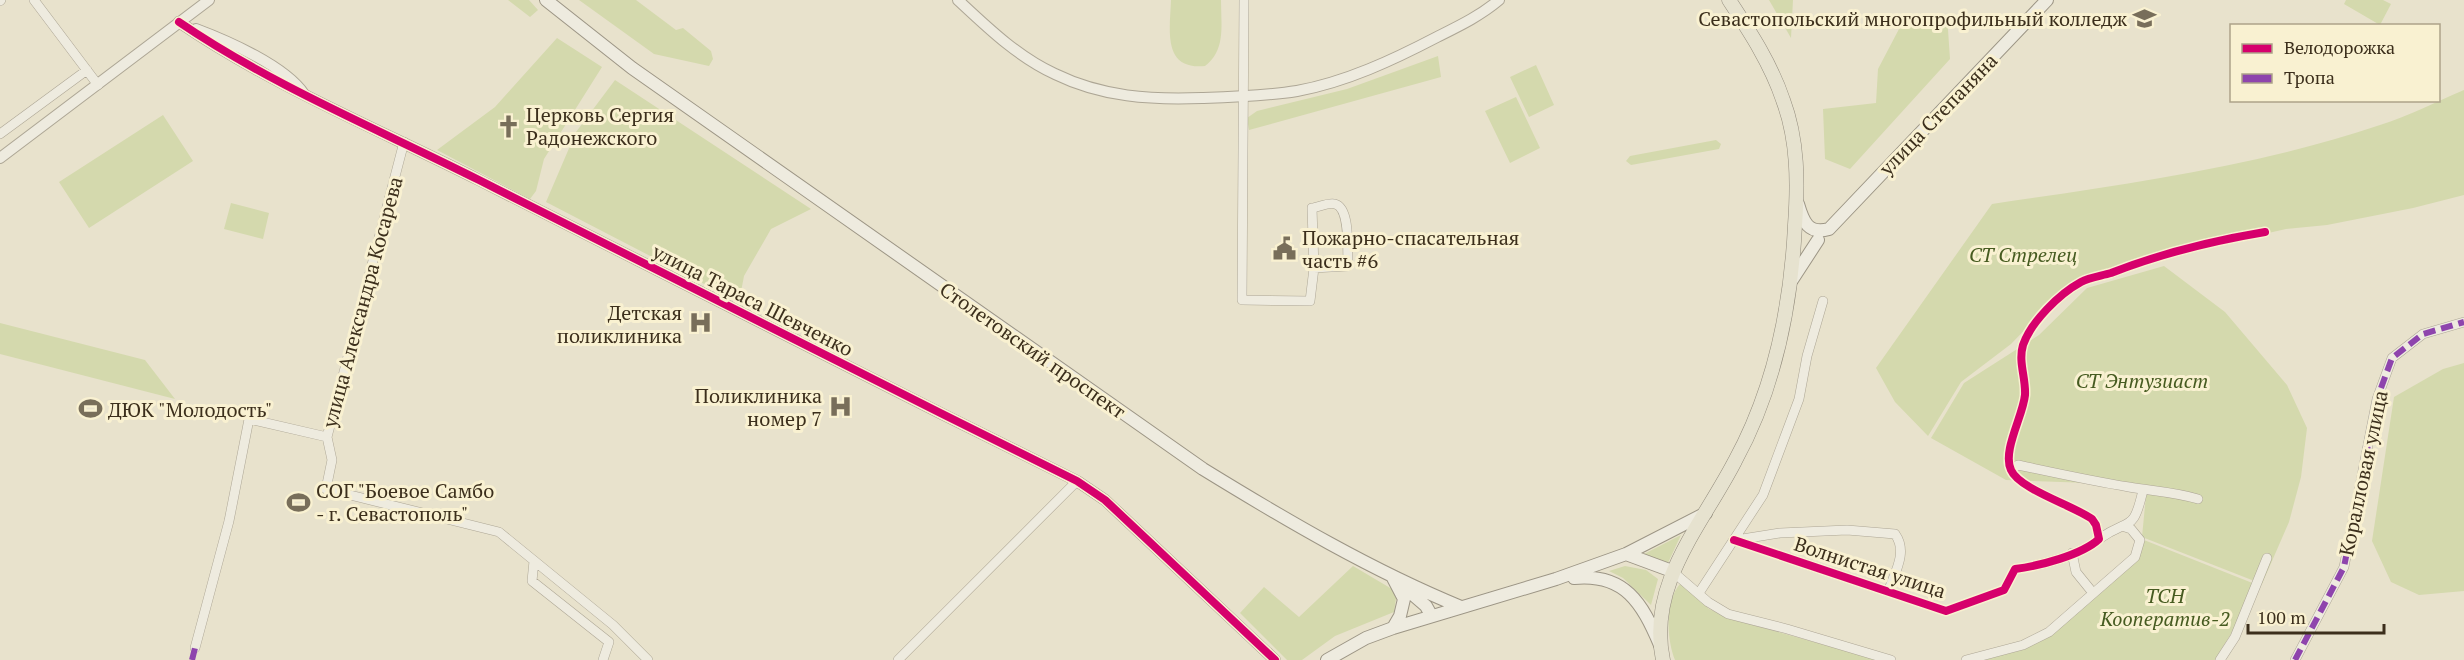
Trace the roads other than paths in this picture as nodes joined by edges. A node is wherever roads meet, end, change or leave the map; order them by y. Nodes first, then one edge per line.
1 (34, 0) edge
2 (209, 0) edge
3 (546, 0) edge
4 (958, 0) edge
5 (1244, 0) edge
6 (1499, 0) edge
7 (1730, 0) edge
8 (2047, 0) edge
9 (179, 22) junction
10 (87, 70) junction
11 (98, 86) junction
12 (1242, 97) junction
13 (0, 134) edge
14 (404, 142) junction
15 (0, 158) edge
16 (1797, 200) junction
17 (1828, 229) junction
18 (2265, 232) dead end
19 (1818, 240) junction
20 (1794, 246) junction
21 (1314, 268) junction
22 (1792, 280) junction
23 (1823, 301) dead end
24 (2464, 322) edge
25 (327, 437) junction
26 (2011, 471) junction
27 (1077, 482) junction
28 (2143, 490) junction
29 (2198, 499) dead end
30 (1707, 512) junction
31 (2125, 527) junction
32 (2099, 538) junction
33 (1734, 540) junction
34 (2072, 553) junction
35 (1626, 554) junction
36 (2267, 558) dead end
37 (534, 561) junction
38 (1672, 571) junction
39 (1392, 576) junction
40 (1556, 579) junction
41 (1888, 592) junction
42 (1700, 593) junction
43 (2093, 593) junction
44 (1461, 607) junction
45 (1431, 615) junction
46 (1393, 628) junction
47 (195, 648) dead end
48 (1662, 653) edge
49 (603, 660) edge
50 (648, 660) edge
51 (898, 660) edge
52 (1275, 660) edge
53 (1327, 660) edge
54 (1669, 660) edge
55 (1891, 660) edge
56 (1966, 660) edge
57 (2220, 660) edge
58 (2295, 660) edge

1 - 10 street
2 - 9 street
3 - 39 main road, Столетовский проспект
4 - 12 street
5 - 12 street
6 - 12 street
7 - 16 main road
8 - 17 main road, улица Степаняна
9 - 11 street
9 - 14 street, улица Тараса Шевченко
10 - 11 street
10 - 13 street
11 - 15 street
12 - 21 street
14 - 25 street, улица Александра Косарева
14 - 27 street, улица Тараса Шевченко
16 - 17 main road
16 - 20 main road
17 - 19 street, улица Степаняна
18 - 26 street
19 - 20 main road
19 - 22 main road, улица Степаняна
20 - 22 main road
21 - 21 street
22 - 30 main road
23 - 33 street
24 - 58 street, Коралловая улица
25 - 37 street
25 - 47 street, улица Александра Косарева
26 - 28 street
26 - 32 street
27 - 51 street
27 - 52 street, улица Тараса Шевченко
28 - 29 street
28 - 31 street
30 - 35 main road
30 - 38 main road
31 - 32 street, Волнистая улица
31 - 43 street
32 - 34 street, Волнистая улица
33 - 41 street, Волнистая улица
33 - 41 street, Волнистая улица
33 - 42 street
34 - 41 street, Волнистая улица
34 - 43 street
35 - 38 main road
35 - 40 main road
36 - 57 street
37 - 49 street
37 - 50 street
38 - 42 street
38 - 48 main road
38 - 54 main road
39 - 44 main road, Столетовский проспект
39 - 45 main road
39 - 46 main road
40 - 44 main road
40 - 48 main road
42 - 55 street
43 - 56 street
44 - 45 main road
45 - 46 main road
46 - 53 main road

